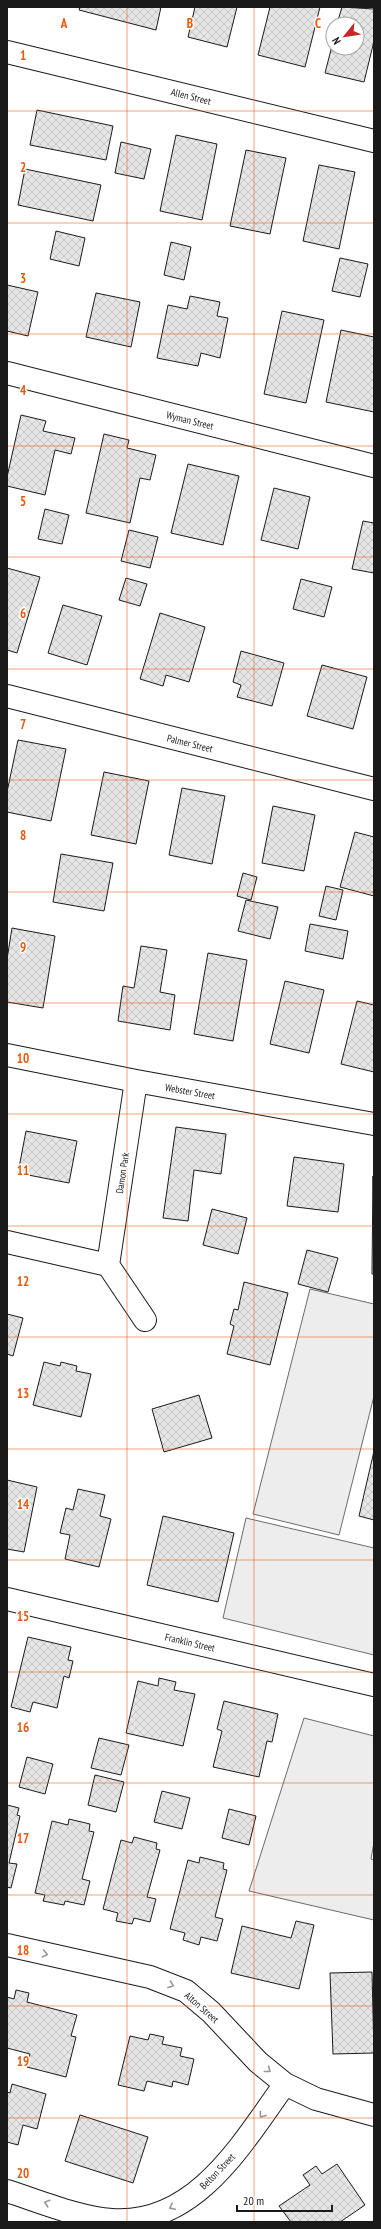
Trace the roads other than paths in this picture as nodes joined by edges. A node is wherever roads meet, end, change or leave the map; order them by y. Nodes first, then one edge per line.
1 (7, 52) edge
2 (374, 141) edge
3 (7, 373) edge
4 (374, 466) edge
5 (7, 696) edge
6 (374, 789) edge
7 (7, 1055) edge
8 (136, 1081) junction
9 (374, 1124) edge
10 (7, 1242) edge
11 (108, 1265) junction
12 (145, 1320) dead end
13 (7, 1599) edge
14 (374, 1685) edge
15 (7, 1945) edge
16 (285, 2084) junction
17 (374, 2115) edge
18 (7, 2191) edge

1 - 2 street, Allen Street
3 - 4 street, Wyman Street
5 - 6 street, Palmer Street
7 - 8 street, Webster Street
8 - 9 street, Webster Street
8 - 11 street, Damon Park
10 - 11 street
11 - 12 street
13 - 14 street, Franklin Street
15 -> 16 street, Alton Street
16 - 17 street, Alton Street
16 -> 18 street, Belton Street

